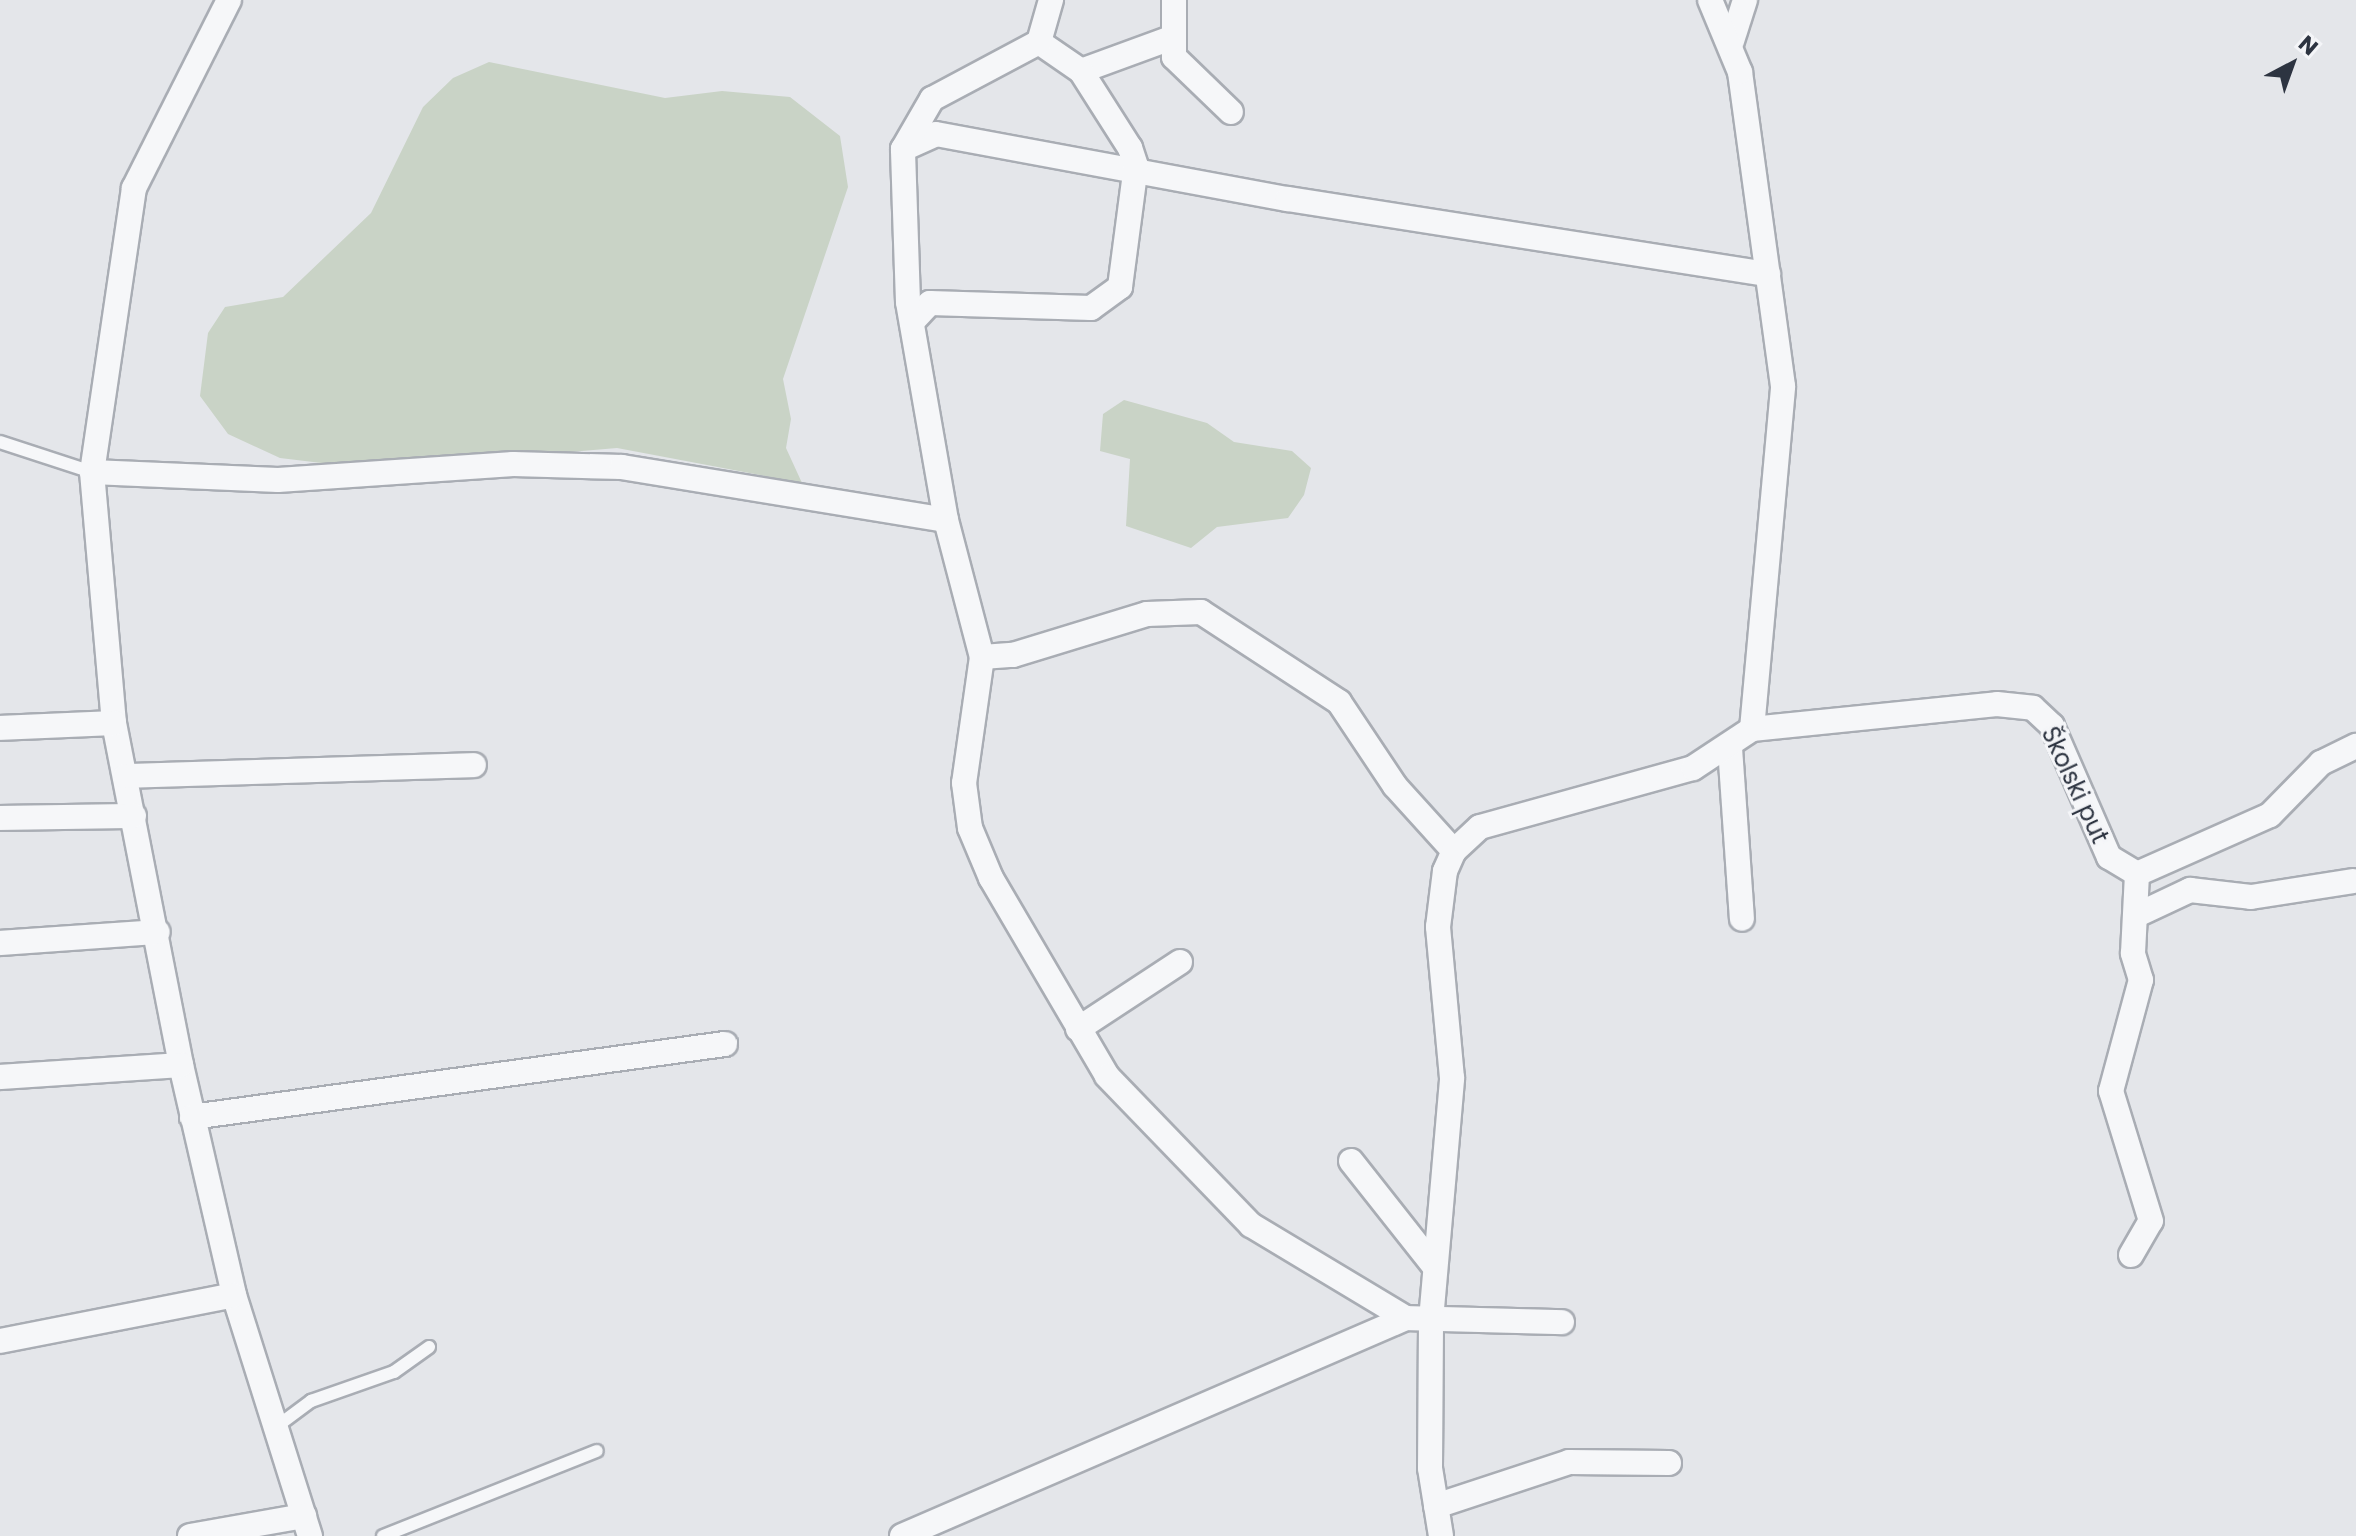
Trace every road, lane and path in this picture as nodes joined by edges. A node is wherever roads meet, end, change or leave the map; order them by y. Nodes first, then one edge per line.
1 (229, 0) edge
2 (1051, 0) edge
3 (1174, 0) edge
4 (1710, 0) edge
5 (1745, 0) edge
6 (1171, 38) junction
7 (1732, 41) junction
8 (1039, 42) junction
9 (1081, 71) junction
10 (1231, 112) dead end
11 (903, 149) junction
12 (1136, 166) junction
13 (1768, 274) junction
14 (912, 322) junction
15 (0, 442) edge
16 (92, 472) junction
17 (946, 520) junction
18 (982, 657) junction
19 (114, 723) junction
20 (0, 728) edge
21 (1752, 729) junction
22 (2356, 746) edge
23 (1730, 748) junction
24 (474, 765) dead end
25 (126, 776) junction
26 (134, 816) junction
27 (0, 818) edge
28 (1454, 851) junction
29 (2137, 874) junction
30 (2353, 881) dead end
31 (2137, 915) junction
32 (1742, 919) dead end
33 (158, 932) junction
34 (0, 943) edge
35 (1180, 962) dead end
36 (1078, 1029) junction
37 (725, 1044) dead end
38 (181, 1065) junction
39 (0, 1077) edge
40 (192, 1117) junction
41 (1351, 1161) dead end
42 (2131, 1255) dead end
43 (1434, 1266) junction
44 (234, 1295) junction
45 (1406, 1318) junction
46 (1431, 1320) junction
47 (1562, 1322) dead end
48 (0, 1341) edge
49 (429, 1347) dead end
50 (276, 1427) junction
51 (597, 1451) dead end
52 (1669, 1463) dead end
53 (1436, 1506) junction
54 (307, 1526) edge
55 (190, 1536) edge
56 (383, 1536) edge
57 (902, 1536) edge
58 (1441, 1536) edge

1 - 16 street
2 - 8 street
3 - 6 street
4 - 7 street
5 - 7 street
6 - 9 street
6 - 10 street
7 - 13 street
8 - 9 street
8 - 11 street
9 - 12 street
11 - 12 street
11 - 14 street
12 - 13 street
12 - 14 street
13 - 21 street
14 - 17 street
15 - 16 lane
16 - 17 street
16 - 19 street
17 - 18 street
18 - 28 street
18 - 36 street
19 - 20 street
19 - 25 street
21 - 23 street
21 - 29 street, Školski put
22 - 29 street
23 - 28 street
23 - 32 street
24 - 25 street
25 - 26 street
26 - 27 street
26 - 33 street
28 - 43 street
29 - 31 street
30 - 31 street
31 - 42 street
33 - 34 street
33 - 38 street
35 - 36 street
36 - 45 street
37 - 40 street
38 - 39 street
38 - 40 street
40 - 44 street
41 - 43 street
43 - 46 street
44 - 48 street
44 - 50 street
45 - 46 street
45 - 57 street
46 - 47 street
46 - 53 street
49 - 50 lane
50 - 54 street
51 - 56 lane
52 - 53 street
53 - 58 street
54 - 55 street

